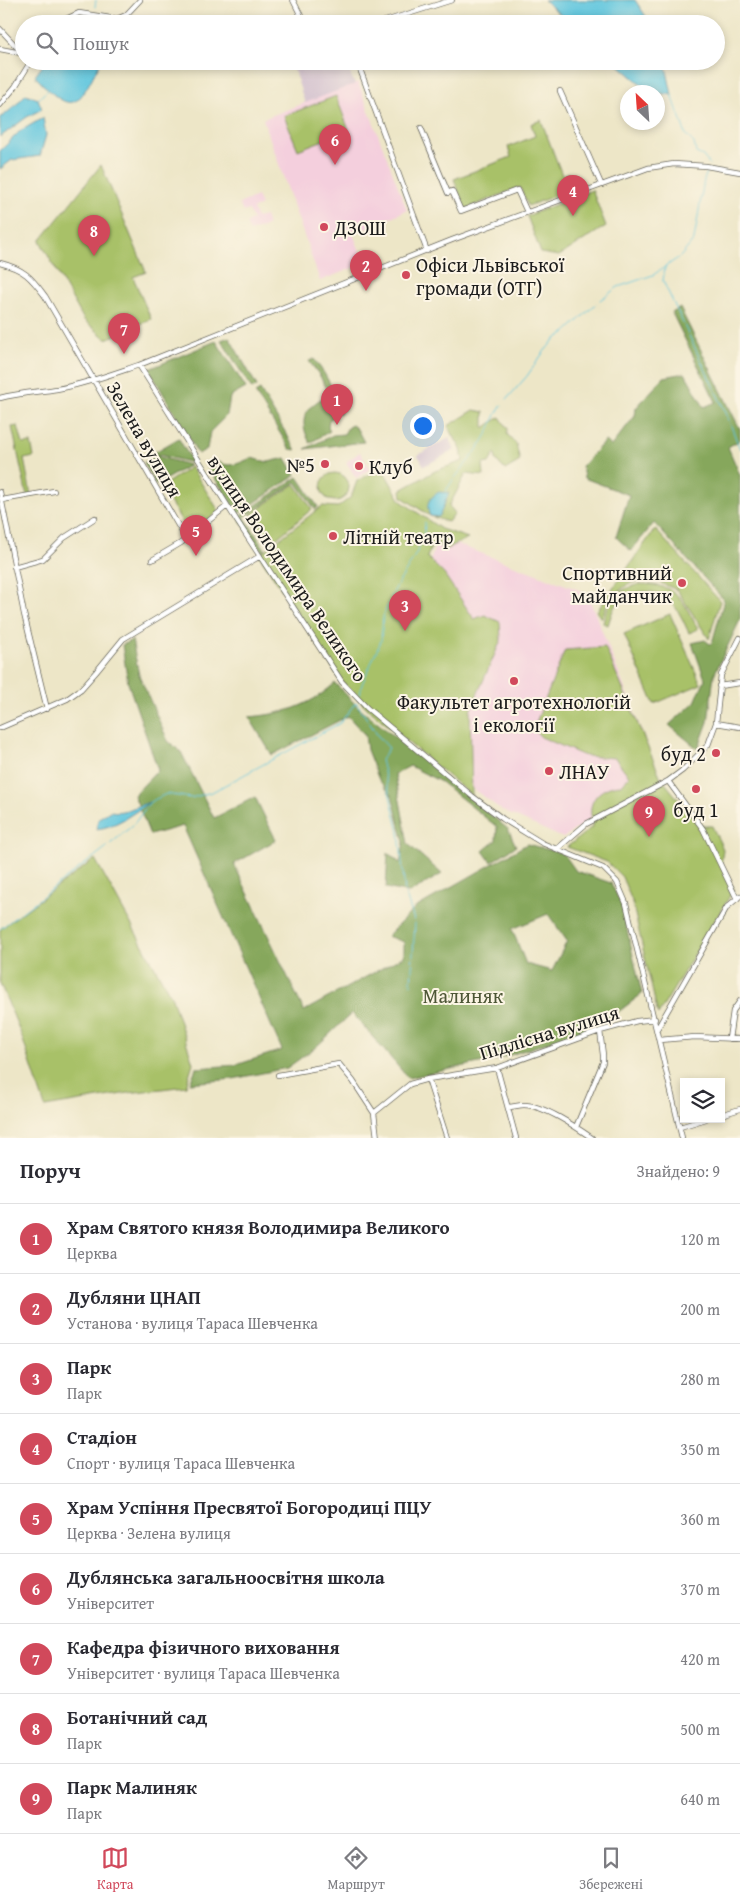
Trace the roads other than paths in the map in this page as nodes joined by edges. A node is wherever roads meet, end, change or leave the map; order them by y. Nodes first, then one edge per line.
1 (140, 0) edge
2 (293, 0) edge
3 (452, 0) edge
4 (75, 15) edge
5 (92, 15) edge
6 (126, 15) edge
7 (300, 15) edge
8 (404, 15) edge
9 (0, 29) edge
10 (15, 46) edge
11 (0, 49) edge
12 (15, 53) edge
13 (25, 70) edge
14 (360, 70) edge
15 (560, 90) dead end
16 (0, 105) edge
17 (421, 128) dead end
18 (740, 174) edge
19 (601, 184) junction
20 (527, 212) junction
21 (427, 251) junction
22 (0, 263) edge
23 (139, 365) junction
24 (93, 380) junction
25 (0, 398) edge
26 (54, 491) dead end
27 (0, 492) edge
28 (2, 500) junction
29 (227, 506) junction
30 (94, 518) dead end
31 (186, 539) junction
32 (260, 556) junction
33 (152, 560) dead end
34 (14, 567) junction
35 (740, 638) edge
36 (740, 683) edge
37 (719, 686) junction
38 (47, 709) junction
39 (716, 723) junction
40 (740, 726) edge
41 (0, 728) edge
42 (668, 782) junction
43 (557, 849) junction
44 (738, 897) edge
45 (740, 1001) edge
46 (655, 1019) junction
47 (657, 1029) junction
48 (600, 1031) junction
49 (729, 1039) junction
50 (740, 1039) edge
51 (659, 1040) junction
52 (497, 1068) junction
53 (278, 1075) dead end
54 (428, 1079) junction
55 (508, 1107) junction
56 (740, 1109) edge
57 (374, 1113) junction
58 (725, 1114) edge
59 (693, 1123) edge
60 (576, 1127) junction
61 (680, 1127) junction
62 (377, 1138) edge
63 (447, 1138) edge
64 (516, 1138) edge
65 (592, 1138) edge
66 (682, 1138) edge

1 - 6 street
2 - 7 street
3 - 8 street
4 - 5 street
9 - 10 street
11 - 12 street
13 - 16 street
14 - 21 street
15 - 19 street
17 - 20 street
18 - 19 street
19 - 20 street
20 - 21 street
21 - 23 street
22 - 24 street, Зелена вулиця
23 - 24 street
23 - 29 street, вулиця Володимира Великого
24 - 25 street
24 - 31 street, Зелена вулиця
26 - 28 street
27 - 28 street
28 - 34 street
29 - 31 street
29 - 32 street, вулиця Володимира Великого
30 - 34 street
31 - 33 street
32 - 38 street
32 - 43 street, вулиця Володимира Великого
34 - 38 street
35 - 37 street
36 - 37 street
37 - 39 street
38 - 41 street
39 - 40 street
39 - 42 street
42 - 43 street
42 - 44 street
43 - 46 street, вулиця Володимира Великого
44 - 47 street
45 - 49 street
46 - 47 street, вулиця Володимира Великого
46 - 48 street, Підлісна вулиця
47 - 51 street, вулиця Володимира Великого
48 - 52 street, Підлісна вулиця
48 - 60 street
49 - 50 street
49 - 51 street
51 - 61 street, вулиця Володимира Великого
52 - 54 street, Підлісна вулиця
52 - 55 street
53 - 57 street
54 - 57 street, Підлісна вулиця
54 - 63 street
55 - 60 street
55 - 64 street
56 - 58 street
57 - 62 street
59 - 61 street
60 - 65 street
61 - 66 street, вулиця Володимира Великого

